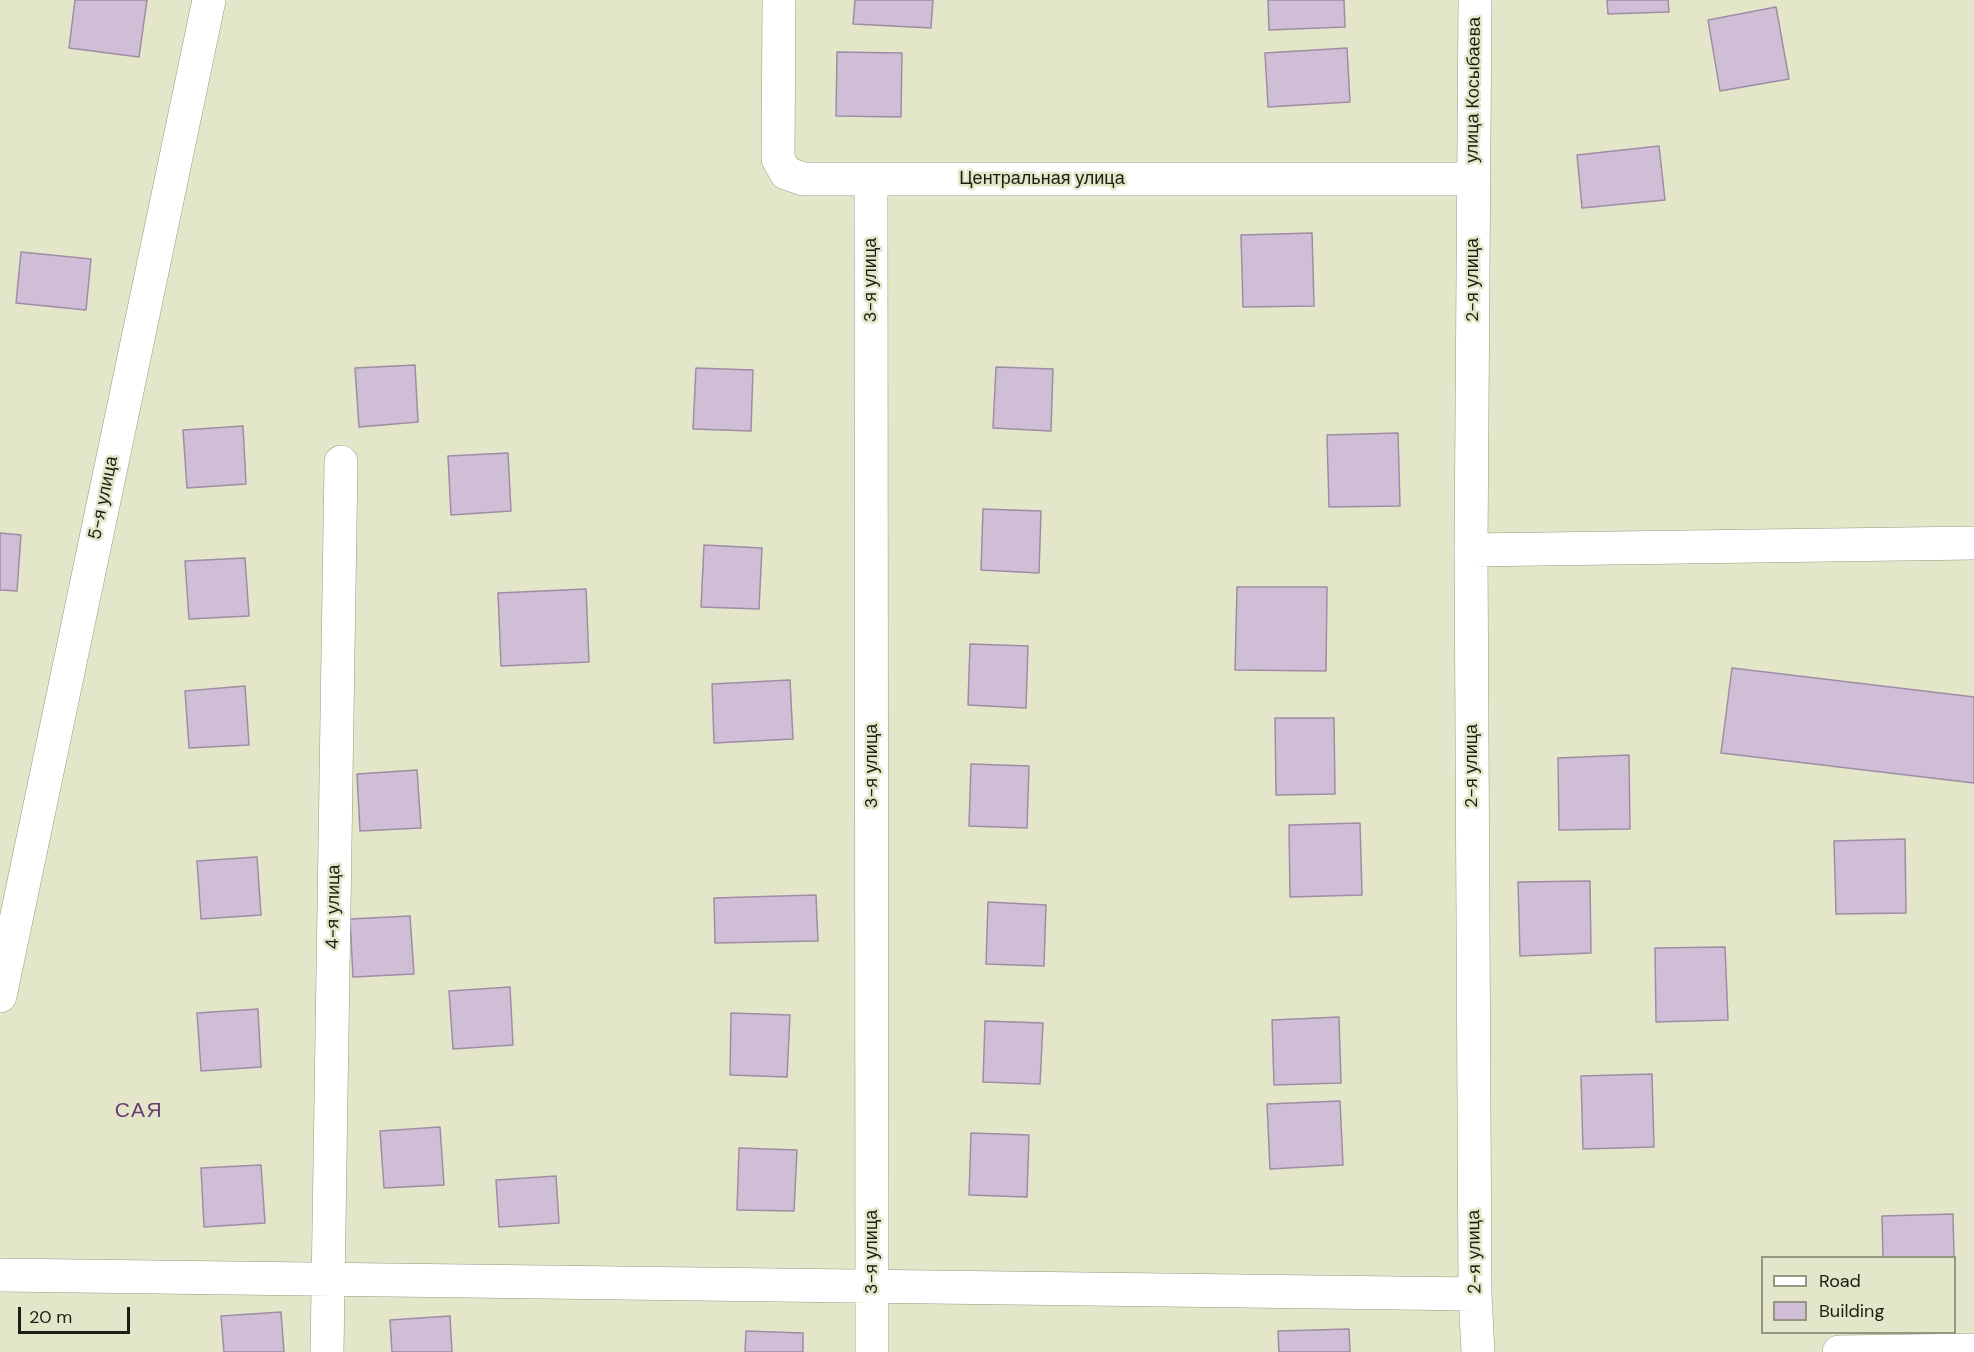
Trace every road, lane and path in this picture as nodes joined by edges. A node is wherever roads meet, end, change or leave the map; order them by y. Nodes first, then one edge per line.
1 (209, 0) edge
2 (779, 0) edge
3 (1475, 0) edge
4 (871, 179) junction
5 (1473, 179) junction
6 (341, 462) dead end
7 (1974, 543) edge
8 (1471, 550) junction
9 (0, 996) edge
10 (0, 1275) edge
11 (328, 1279) junction
12 (872, 1287) junction
13 (1475, 1294) junction
14 (1974, 1350) edge
15 (327, 1352) edge
16 (872, 1352) edge
17 (1478, 1352) edge
18 (1839, 1352) edge

1 - 9 street, 5-я улица
2 - 4 street, Центральная улица
3 - 5 street, улица Косыбаева
4 - 5 street, Центральная улица
4 - 12 street, 3-я улица
5 - 8 street, 2-я улица
6 - 11 street, 4-я улица
7 - 8 street
8 - 13 street, 2-я улица
10 - 11 street
11 - 12 street
11 - 15 street, 4-я улица
12 - 13 street
12 - 16 street, 3-я улица
13 - 17 street, 2-я улица
14 - 18 street

